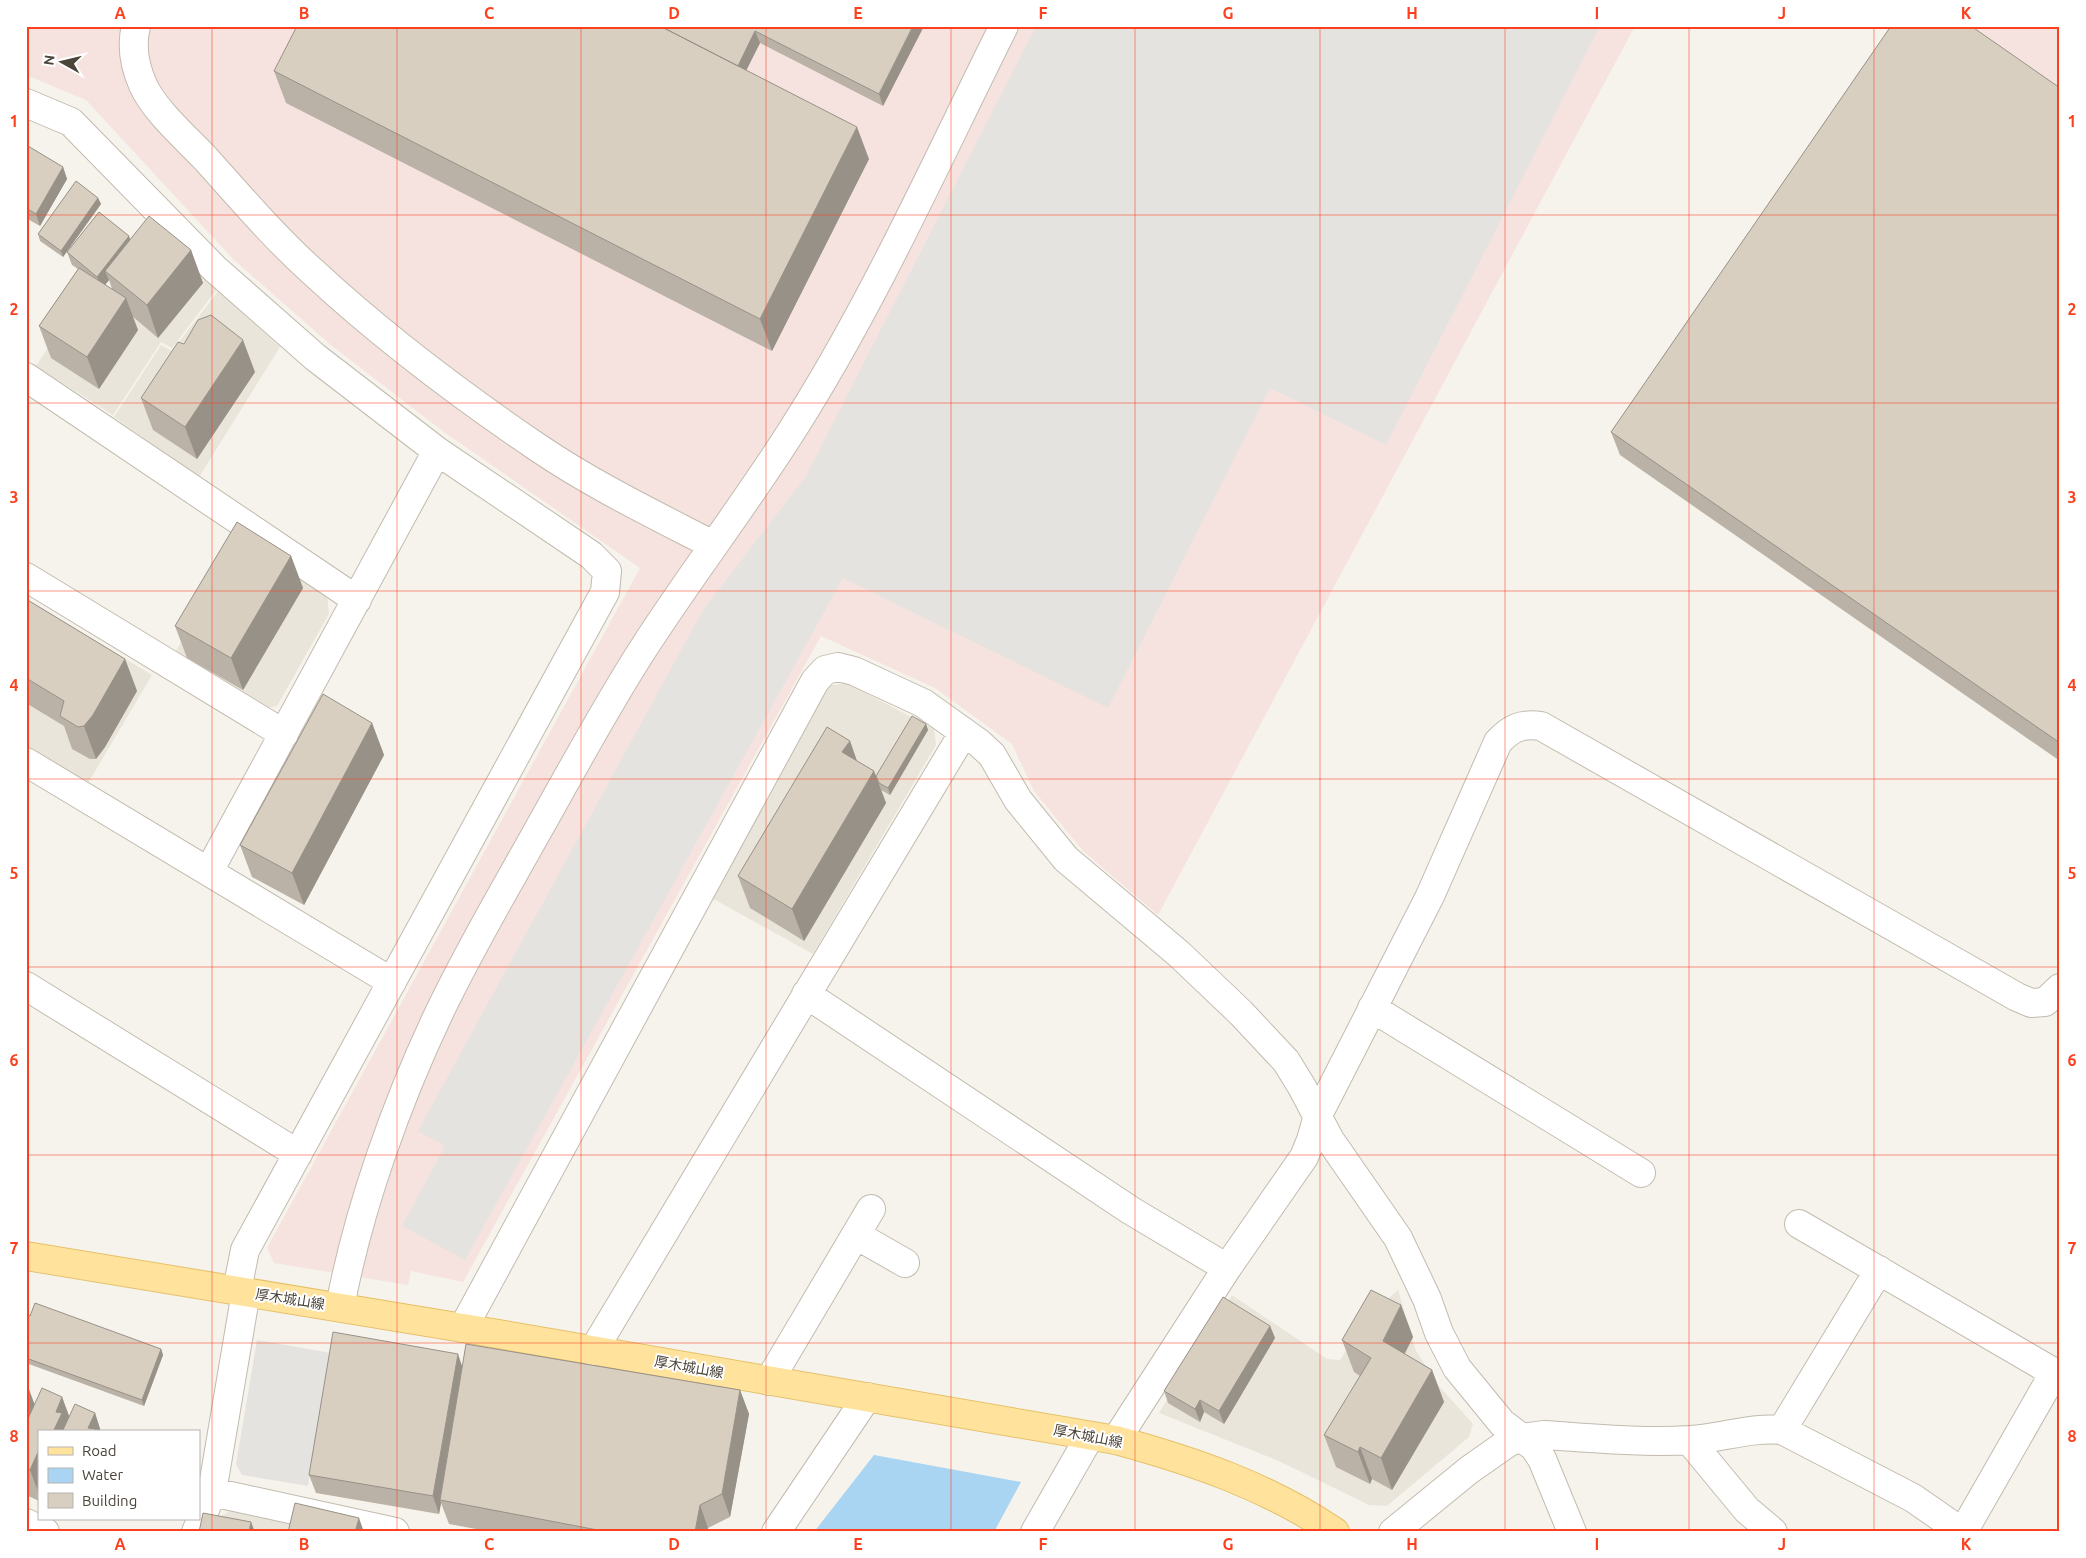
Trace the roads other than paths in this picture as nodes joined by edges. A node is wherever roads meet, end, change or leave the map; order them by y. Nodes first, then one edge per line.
1 (136, 26) edge
2 (1004, 26) edge
3 (26, 103) edge
4 (26, 377) edge
5 (438, 451) junction
6 (713, 545) junction
7 (26, 578) edge
8 (356, 600) junction
9 (964, 732) junction
10 (284, 734) junction
11 (26, 762) edge
12 (210, 871) junction
13 (392, 982) junction
14 (26, 986) edge
15 (2057, 992) edge
16 (806, 994) junction
17 (1372, 1008) junction
18 (1318, 1115) junction
19 (298, 1154) junction
20 (1641, 1173) dead end
21 (871, 1209) dead end
22 (1799, 1224) dead end
23 (856, 1235) junction
24 (26, 1256) edge
25 (906, 1263) dead end
26 (1227, 1268) junction
27 (1879, 1270) junction
28 (241, 1291) junction
29 (340, 1307) junction
30 (463, 1328) junction
31 (593, 1351) junction
32 (2057, 1375) edge
33 (769, 1380) junction
34 (867, 1397) junction
35 (1782, 1430) junction
36 (1103, 1438) junction
37 (1521, 1438) junction
38 (1689, 1440) junction
39 (212, 1492) junction
40 (26, 1523) edge
41 (45, 1532) edge
42 (196, 1532) edge
43 (395, 1532) edge
44 (776, 1532) edge
45 (1035, 1532) edge
46 (1335, 1532) edge
47 (1393, 1532) edge
48 (1572, 1532) edge
49 (1774, 1532) edge
50 (1962, 1532) edge

1 - 6 street
2 - 6 street
3 - 5 street
4 - 8 street
5 - 8 street
5 - 13 street
6 - 29 street
7 - 10 street
8 - 10 street
9 - 16 street
9 - 18 street
9 - 30 street
10 - 12 street
11 - 12 street
12 - 13 street
13 - 19 street
14 - 19 street
15 - 17 street
16 - 26 street
16 - 31 street
17 - 18 street
17 - 20 street
18 - 26 street
18 - 37 street
19 - 28 street
21 - 23 street
22 - 27 street
23 - 25 street
23 - 33 street
24 - 28 main road, 厚木城山線
26 - 36 street
27 - 32 street
27 - 35 street
28 - 29 main road, 厚木城山線
28 - 39 street
29 - 30 main road, 厚木城山線
30 - 31 main road, 厚木城山線
31 - 33 main road, 厚木城山線
32 - 50 street
33 - 34 main road, 厚木城山線
34 - 36 main road, 厚木城山線
34 - 44 street
35 - 38 street
35 - 50 street
36 - 45 street
36 - 46 main road, 厚木城山線
37 - 38 street
37 - 47 street
37 - 48 street
38 - 49 street
39 - 42 street
39 - 43 street
40 - 41 street

